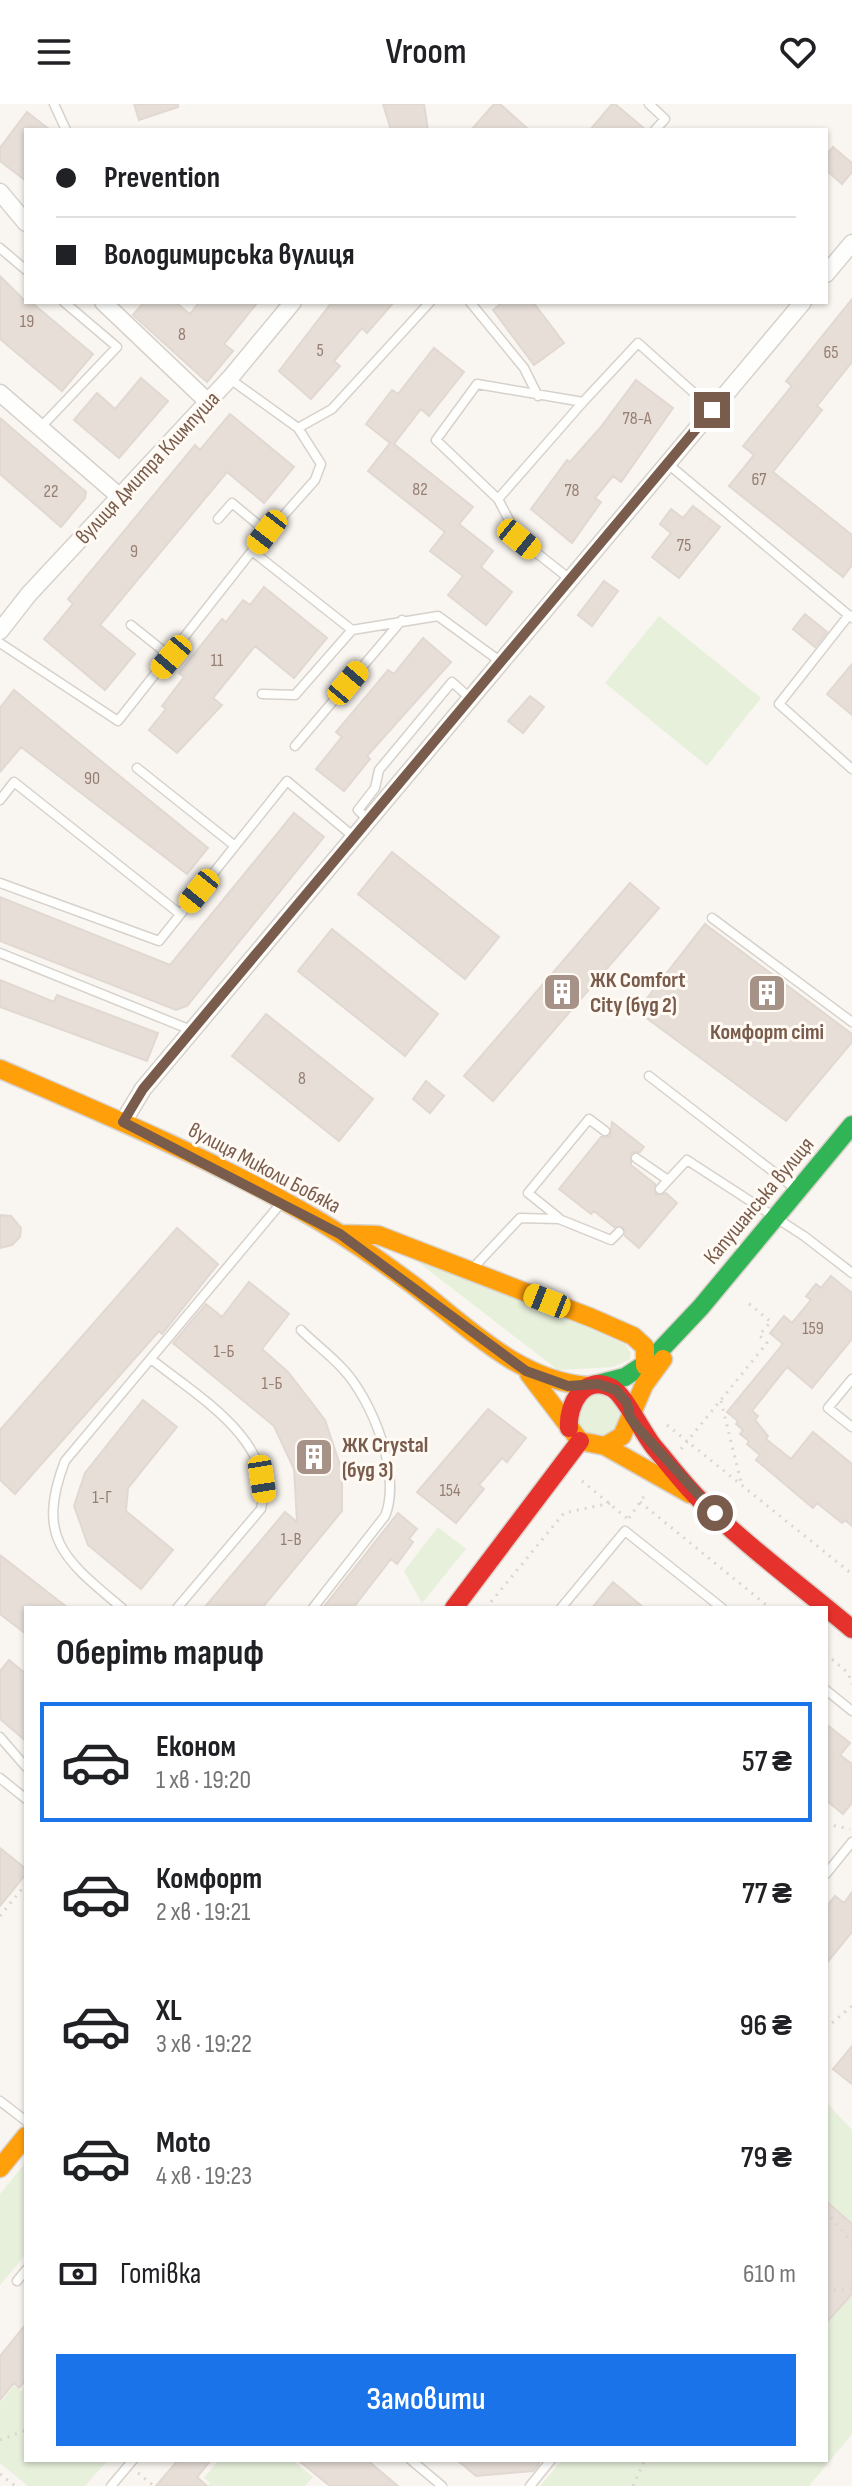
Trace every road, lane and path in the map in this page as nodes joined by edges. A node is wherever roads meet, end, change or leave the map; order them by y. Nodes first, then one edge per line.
1 (54, 104) edge
2 (649, 104) edge
3 (65, 128) edge
4 (657, 128) edge
5 (0, 192) edge
6 (24, 221) edge
7 (852, 243) edge
8 (0, 248) edge
9 (24, 268) edge
10 (828, 272) edge
11 (66, 304) edge
12 (108, 304) edge
13 (291, 304) edge
14 (428, 304) edge
15 (472, 304) edge
16 (801, 304) edge
17 (230, 378) junction
18 (0, 393) edge
19 (538, 396) junction
20 (208, 402) junction
21 (583, 402) junction
22 (712, 410) junction
23 (40, 428) junction
24 (298, 428) junction
25 (668, 464) junction
26 (119, 496) junction
27 (498, 499) junction
28 (218, 519) dead end
29 (267, 532) junction
30 (252, 551) junction
31 (571, 580) junction
32 (850, 617) edge
33 (402, 620) junction
34 (131, 625) dead end
35 (352, 630) junction
36 (0, 631) edge
37 (0, 643) edge
38 (171, 657) junction
39 (502, 663) junction
40 (262, 694) dead end
41 (471, 699) junction
42 (295, 746) dead end
43 (137, 768) dead end
44 (852, 769) edge
45 (0, 800) edge
46 (369, 820) junction
47 (354, 837) junction
48 (235, 846) junction
49 (0, 883) edge
50 (180, 914) junction
51 (712, 918) dead end
52 (0, 953) edge
53 (852, 1022) edge
54 (192, 1030) junction
55 (0, 1069) edge
56 (649, 1076) dead end
57 (123, 1122) junction
58 (852, 1125) edge
59 (605, 1131) dead end
60 (636, 1158) dead end
61 (668, 1180) junction
62 (660, 1189) dead end
63 (798, 1190) junction
64 (283, 1202) junction
65 (776, 1217) junction
66 (559, 1219) junction
67 (619, 1232) dead end
68 (340, 1234) junction
69 (471, 1270) junction
70 (852, 1273) edge
71 (747, 1302) dead end
72 (701, 1307) junction
73 (301, 1330) dead end
74 (633, 1336) junction
75 (151, 1359) junction
76 (645, 1366) junction
77 (526, 1371) junction
78 (852, 1379) edge
79 (593, 1385) junction
80 (721, 1401) junction
81 (630, 1417) junction
82 (667, 1425) dead end
83 (852, 1427) edge
84 (574, 1434) junction
85 (687, 1442) junction
86 (605, 1446) junction
87 (582, 1481) dead end
88 (742, 1486) junction
89 (650, 1487) dead end
90 (698, 1498) junction
91 (640, 1502) junction
92 (611, 1503) junction
93 (629, 1518) junction
94 (625, 1531) junction
95 (852, 1574) edge
96 (120, 1606) edge
97 (179, 1606) edge
98 (315, 1606) edge
99 (456, 1606) edge
100 (488, 1606) edge
101 (563, 1606) edge
102 (719, 1606) edge
103 (768, 1606) edge
104 (825, 1606) edge
105 (828, 1609) edge
106 (852, 1629) edge
107 (828, 1656) edge
108 (852, 1684) edge
109 (828, 1692) edge
110 (852, 1711) edge
111 (0, 1737) edge
112 (24, 1765) edge
113 (0, 1778) edge
114 (24, 1797) edge
115 (828, 1824) edge
116 (852, 1829) edge
117 (852, 1842) edge
118 (828, 1872) edge
119 (24, 1886) edge
120 (0, 1916) edge
121 (852, 2006) edge
122 (828, 2026) edge
123 (0, 2101) edge
124 (24, 2119) edge
125 (24, 2138) edge
126 (0, 2168) edge
127 (828, 2213) edge
128 (852, 2243) edge
129 (24, 2272) edge
130 (17, 2281) dead end
131 (852, 2289) edge
132 (828, 2291) edge
133 (24, 2431) edge
134 (0, 2440) edge
135 (413, 2462) edge
136 (549, 2462) edge
137 (644, 2462) edge
138 (131, 2463) edge
139 (0, 2474) edge
140 (15, 2486) edge
141 (111, 2486) edge
142 (154, 2486) edge
143 (442, 2486) edge
144 (530, 2486) edge
145 (633, 2486) edge

1 - 3 lane
2 - 4 lane
5 - 6 street
7 - 10 street
8 - 9 lane
11 - 23 lane
12 - 20 street
13 - 17 street, вулиця Дмитра Климпуша
14 - 24 lane
15 - 19 lane
16 - 22 street
17 - 20 street, вулиця Дмитра Климпуша
17 - 24 lane
18 - 23 street
19 - 21 lane
19 - 27 lane
20 - 26 street, вулиця Дмитра Климпуша
21 - 22 lane
21 - 27 lane
22 - 25 street
23 - 26 street
24 - 29 lane
25 - 31 street
25 - 32 lane
26 - 36 street, вулиця Дмитра Климпуша
27 - 31 lane
28 - 29 lane
29 - 30 lane
30 - 35 lane
30 - 38 lane
31 - 39 street
32 - 44 lane
33 - 35 lane
33 - 39 lane
33 - 42 lane
34 - 38 lane
35 - 40 lane
37 - 38 lane
39 - 41 street
41 - 46 street
41 - 46 lane
43 - 48 lane
45 - 50 lane
46 - 47 street
47 - 48 lane
47 - 54 street
48 - 50 lane
49 - 50 lane
51 - 53 lane
52 - 54 lane
54 - 57 street
55 - 57 street, вулиця Миколи Бобяка
56 - 63 lane
57 - 64 street, вулиця Миколи Бобяка
58 - 63 street, Капушанська вулиця
59 - 66 lane
60 - 61 lane
61 - 62 lane
61 - 65 lane
63 - 65 street, Капушанська вулиця
64 - 68 street, вулиця Миколи Бобяка
64 - 75 lane
65 - 70 lane
65 - 72 street, Капушанська вулиця
66 - 67 lane
66 - 69 lane
68 - 69 street
68 - 77 street, вулиця Миколи Бобяка
69 - 74 street
71 - 80 path
72 - 74 street
72 - 76 street, Капушанська вулиця
72 - 81 street, Капушанська вулиця
73 - 98 lane
74 - 76 street
75 - 96 lane
75 - 97 lane
76 - 79 street, Капушанська вулиця
77 - 79 street, вулиця Миколи Бобяка
77 - 84 street, вулиця Миколи Бобяка
78 - 83 lane
79 - 81 street
79 - 84 street
80 - 85 path
80 - 88 path
81 - 86 street
81 - 90 street
82 - 85 path
84 - 86 street
84 - 99 street
85 - 88 path
86 - 90 street
87 - 92 path
88 - 95 path
89 - 91 path
90 - 104 street
91 - 93 path
91 - 103 path
92 - 93 path
92 - 100 path
93 - 94 path
94 - 101 lane
94 - 102 lane
105 - 106 street
107 - 108 path
109 - 110 lane
111 - 112 lane
113 - 114 lane
115 - 116 path
117 - 118 lane
119 - 120 path
121 - 122 path
123 - 124 lane
125 - 126 street
127 - 128 path
129 - 130 lane
131 - 132 path
133 - 134 path
135 - 143 lane
136 - 144 lane
137 - 145 path
138 - 141 lane
138 - 142 path
139 - 140 path

